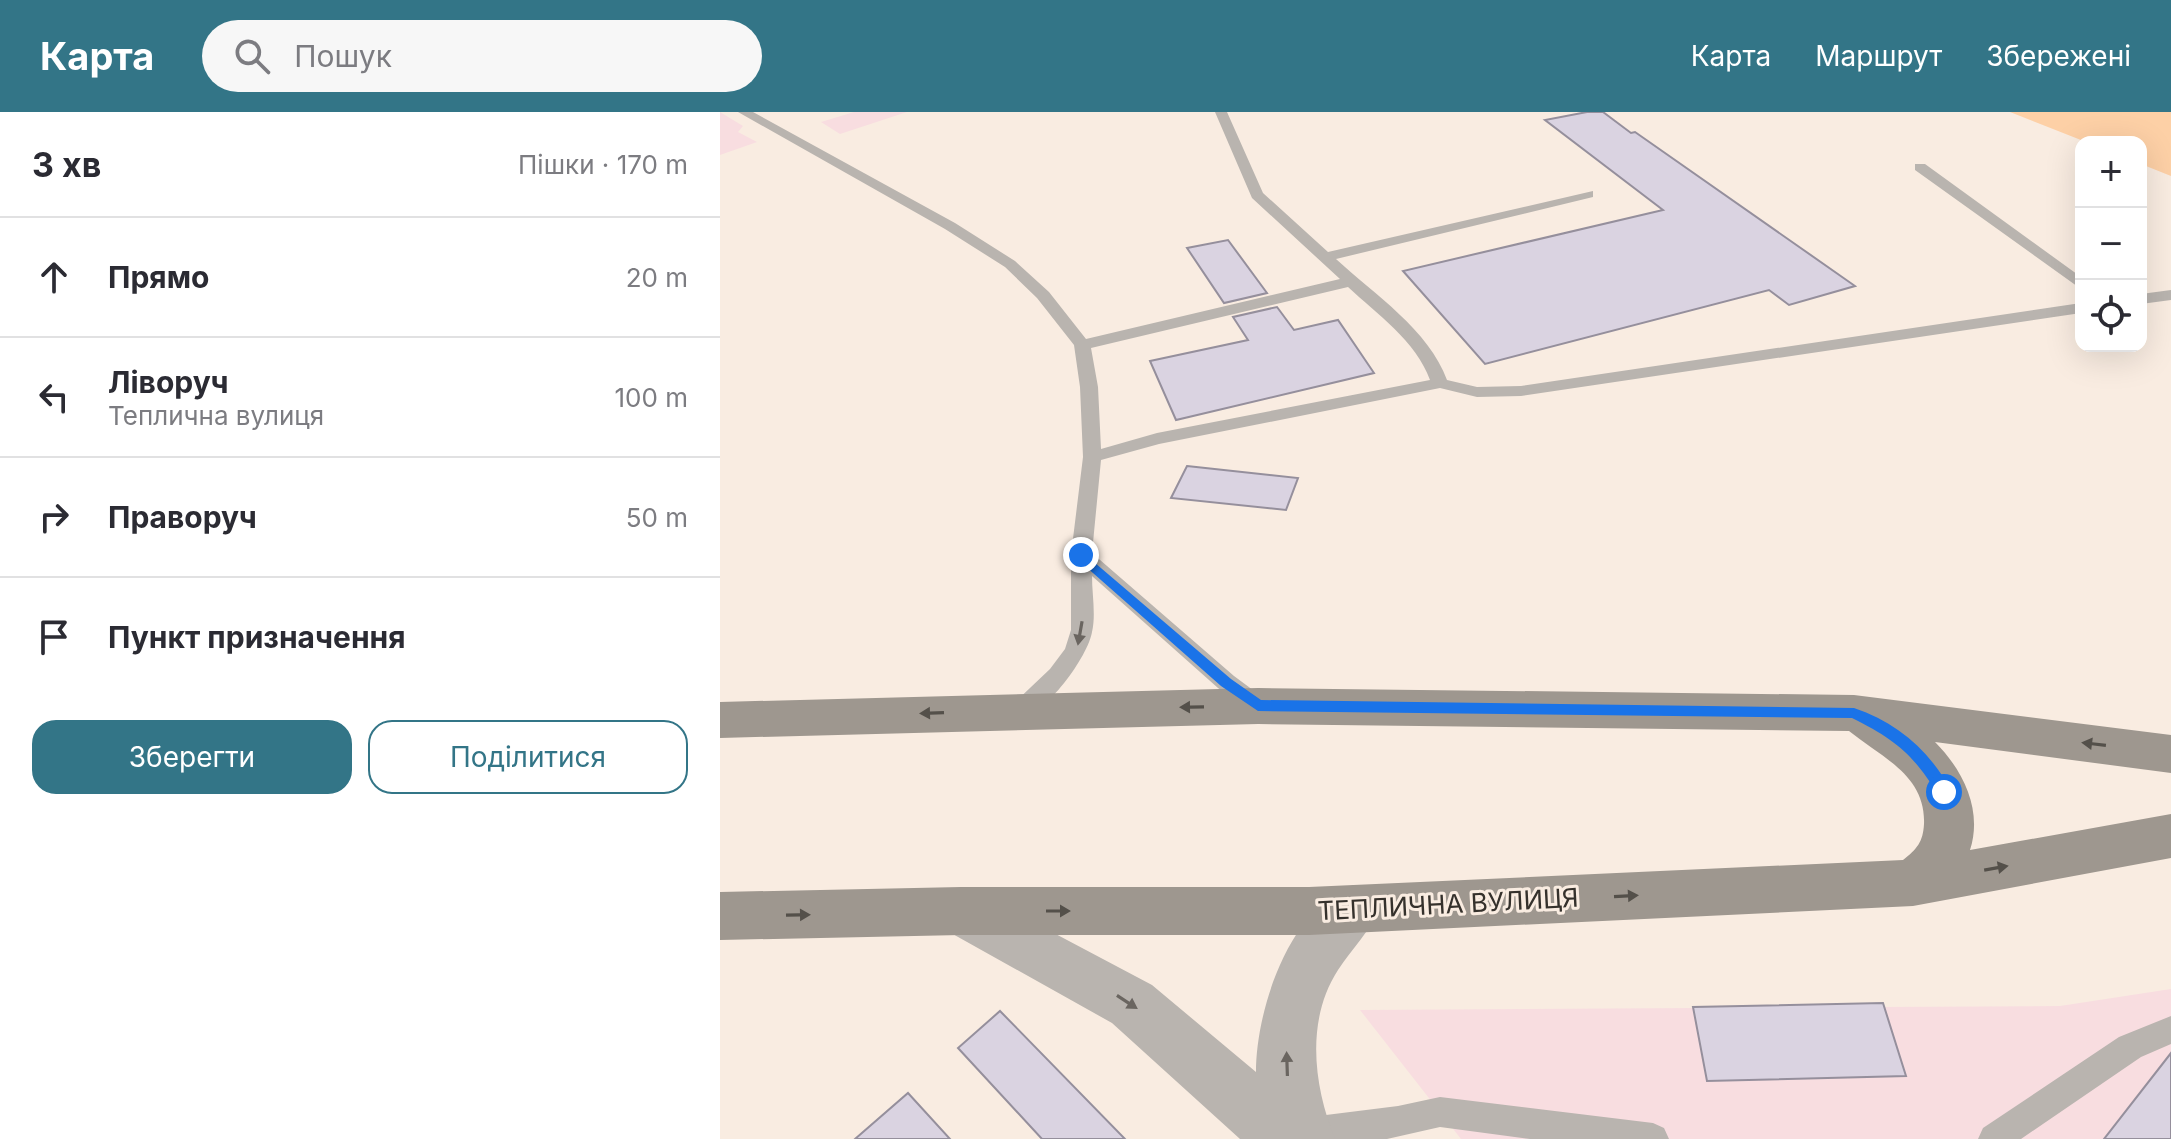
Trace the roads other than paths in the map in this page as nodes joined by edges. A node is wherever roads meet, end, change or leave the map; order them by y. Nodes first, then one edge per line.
1 (744, 112) edge
2 (1221, 112) edge
3 (1920, 167) dead end
4 (1588, 194) dead end
5 (1325, 257) junction
6 (2075, 280) edge
7 (1351, 281) junction
8 (2171, 295) edge
9 (2147, 298) edge
10 (2075, 309) edge
11 (1082, 345) junction
12 (1440, 383) junction
13 (1092, 457) junction
14 (1081, 555) junction
15 (1258, 706) junction
16 (1021, 710) junction
17 (1854, 713) junction
18 (720, 720) edge
19 (2171, 754) edge
20 (2171, 836) edge
21 (1913, 883) junction
22 (1353, 909) junction
23 (961, 911) junction
24 (720, 916) edge
25 (2171, 1030) edge
26 (1297, 1137) edge
27 (1653, 1139) edge
28 (1994, 1139) edge

1 - 11 lane
2 - 5 lane
3 - 6 lane
4 - 5 lane
5 - 7 lane
7 - 11 lane
7 - 12 lane
8 - 9 lane
10 - 12 lane
11 - 13 lane
12 - 13 lane
13 - 14 lane
14 - 15 lane
14 -> 16 lane
15 -> 16 main road
15 - 17 main road
16 -> 18 main road
19 -> 17 main road
17 - 21 main road
21 -> 20 main road, ТЕПЛИЧНА ВУЛИЦЯ
22 -> 21 main road, ТЕПЛИЧНА ВУЛИЦЯ
23 -> 22 main road, ТЕПЛИЧНА ВУЛИЦЯ
26 -> 22 street
24 -> 23 main road, ТЕПЛИЧНА ВУЛИЦЯ
23 -> 26 street
25 - 28 lane
26 - 27 lane

